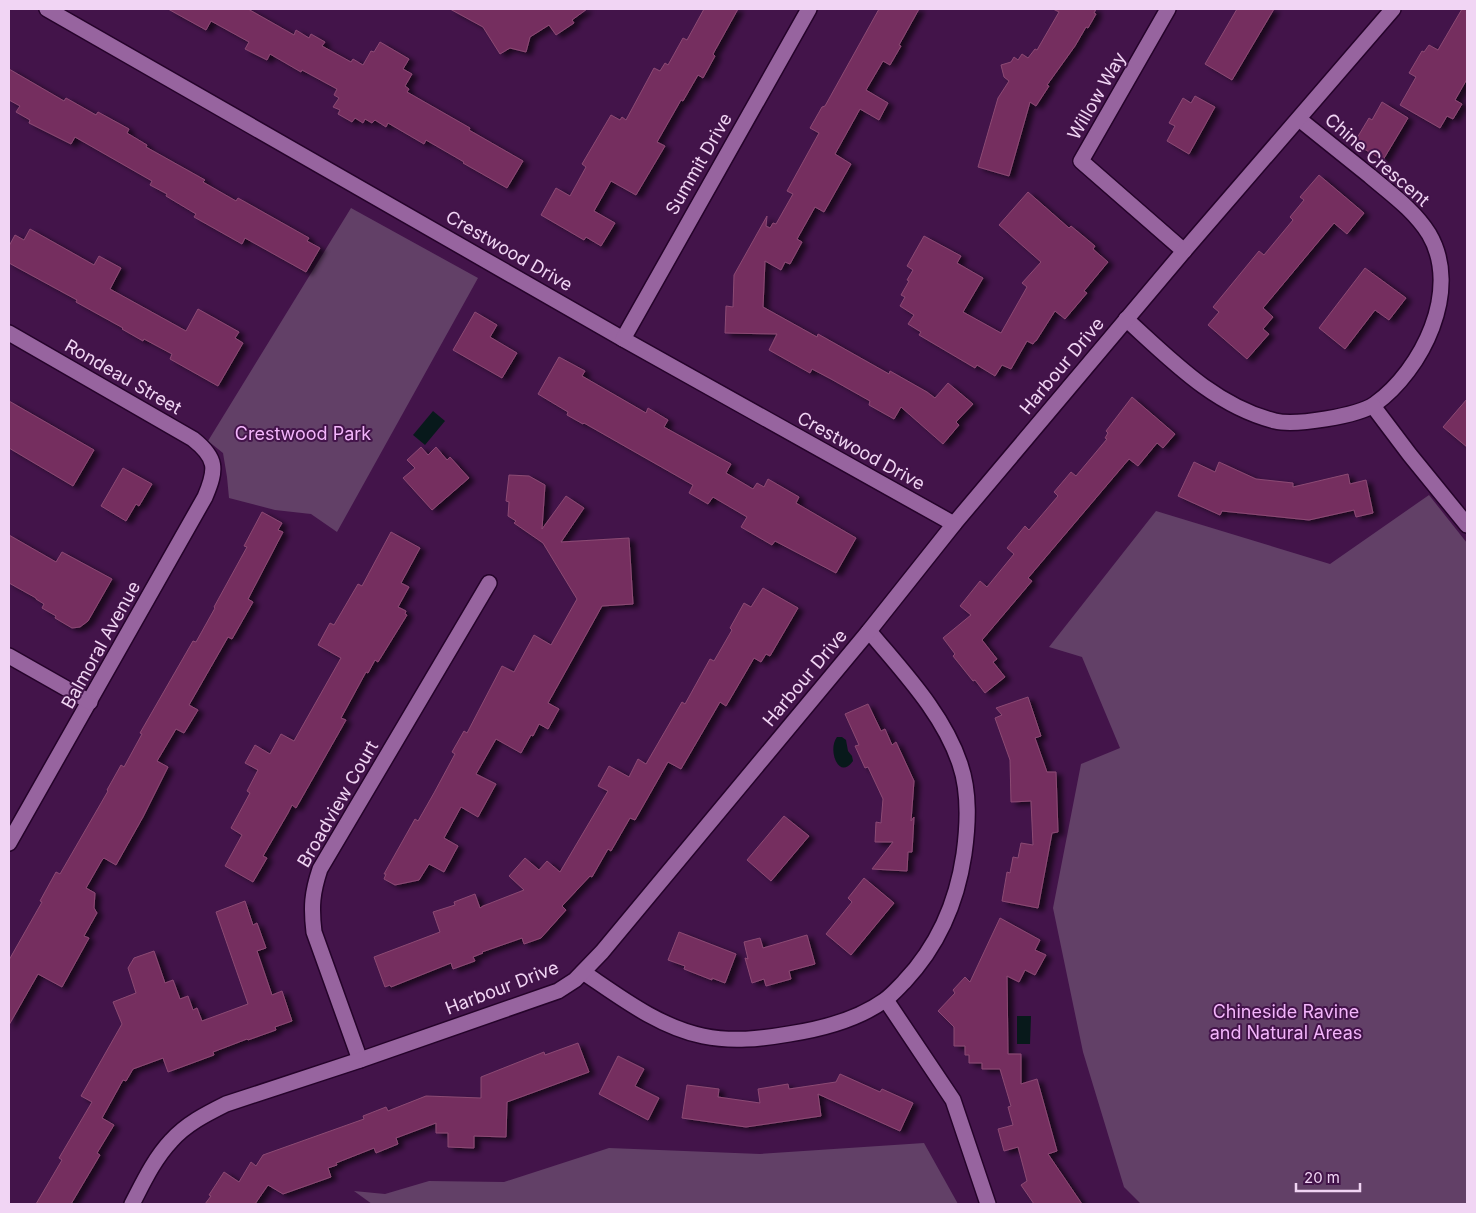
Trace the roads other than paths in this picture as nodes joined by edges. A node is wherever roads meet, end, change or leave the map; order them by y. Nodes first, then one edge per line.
1 (47, 9) edge
2 (809, 9) edge
3 (1168, 9) edge
4 (1393, 9) edge
5 (1299, 119) junction
6 (1184, 250) junction
7 (1126, 319) junction
8 (9, 333) edge
9 (623, 339) junction
10 (1373, 406) junction
11 (213, 460) joint
12 (954, 524) junction
13 (1467, 525) edge
14 (489, 583) dead end
15 (869, 631) junction
16 (9, 656) edge
17 (90, 702) junction
18 (9, 843) edge
19 (584, 972) junction
20 (886, 1000) junction
21 (360, 1060) junction
22 (132, 1204) edge
23 (988, 1204) edge

1 - 9 street, Crestwood Drive
2 - 9 street, Summit Drive
3 - 6 street, Willow Way
4 - 5 street, Harbour Drive
5 - 6 street, Harbour Drive
5 - 10 street, Chine Crescent
6 - 7 street, Harbour Drive
7 - 10 street, Chine Crescent
7 - 12 street, Harbour Drive
8 - 11 street, Rondeau Street
9 - 12 street, Crestwood Drive
10 - 13 street
11 - 17 street, Balmoral Avenue
12 - 15 street, Harbour Drive
14 - 21 street, Broadview Court
15 - 19 street, Harbour Drive
15 - 20 street
16 - 17 street
17 - 18 street, Balmoral Avenue
19 - 20 street
19 - 21 street, Harbour Drive
20 - 23 street
21 - 22 street, Harbour Drive

